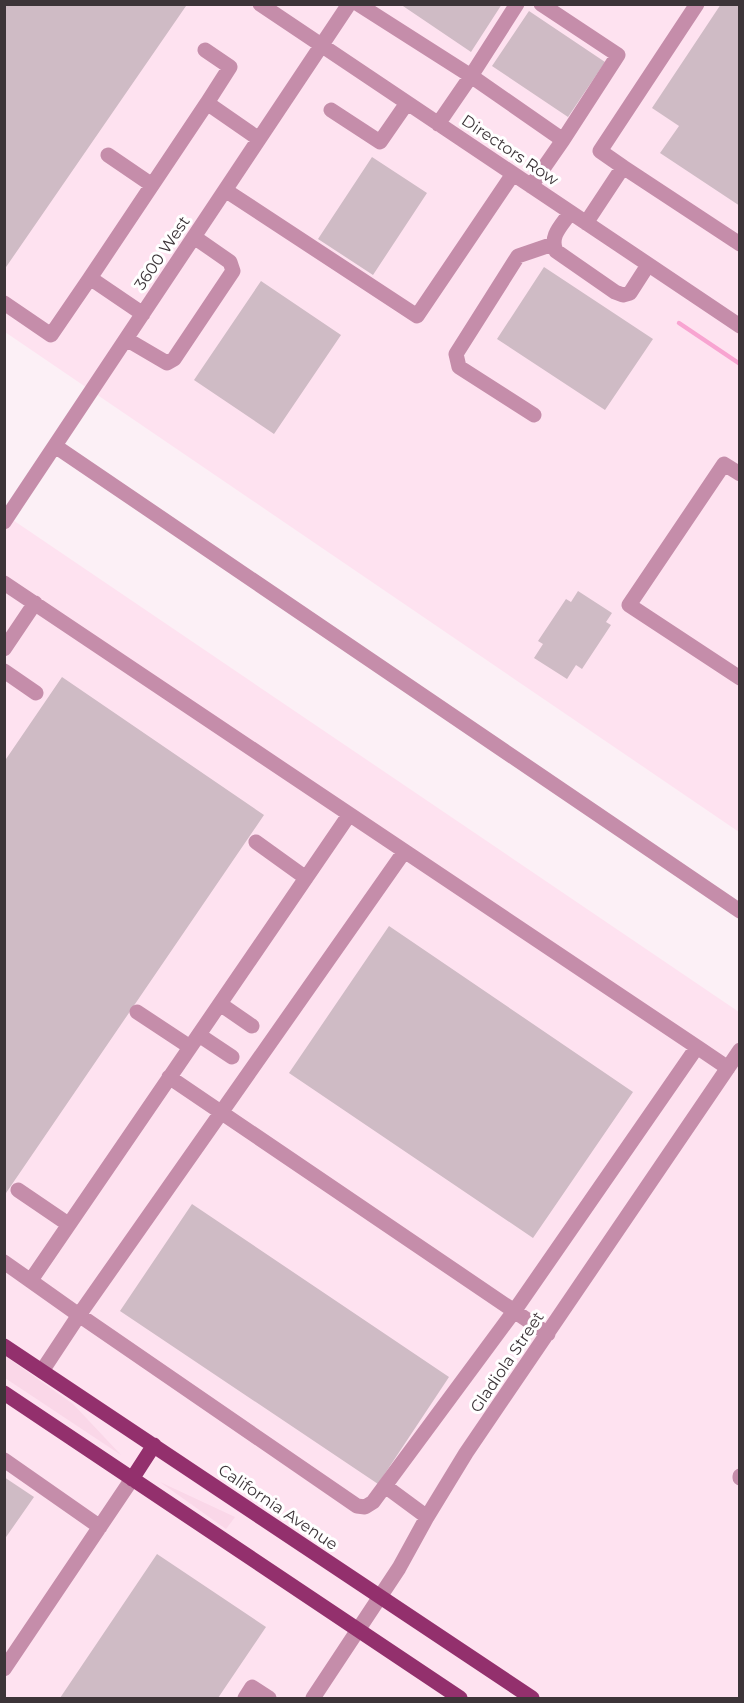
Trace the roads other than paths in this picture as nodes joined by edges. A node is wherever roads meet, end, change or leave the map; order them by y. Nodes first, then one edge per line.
1 (260, 4) edge
2 (349, 4) edge
3 (358, 4) edge
4 (517, 4) edge
5 (541, 4) edge
6 (697, 4) edge
7 (321, 46) junction
8 (205, 50) dead end
9 (471, 76) junction
10 (207, 103) junction
11 (407, 103) junction
12 (331, 110) dead end
13 (438, 124) junction
14 (259, 139) junction
15 (563, 140) junction
16 (108, 155) dead end
17 (623, 167) junction
18 (513, 174) junction
19 (152, 185) junction
20 (531, 186) junction
21 (225, 190) junction
22 (570, 213) junction
23 (586, 223) junction
24 (194, 237) junction
25 (553, 244) junction
26 (740, 244) edge
27 (648, 265) junction
28 (90, 278) junction
29 (4, 303) edge
30 (143, 314) junction
31 (740, 326) edge
32 (126, 339) junction
33 (534, 415) dead end
34 (55, 446) junction
35 (740, 474) edge
36 (4, 522) edge
37 (4, 584) edge
38 (35, 603) junction
39 (4, 649) edge
40 (4, 671) edge
41 (740, 678) edge
42 (36, 693) dead end
43 (349, 815) junction
44 (256, 842) dead end
45 (404, 852) junction
46 (306, 878) junction
47 (740, 911) edge
48 (220, 1004) junction
49 (137, 1012) dead end
50 (252, 1026) dead end
51 (194, 1041) junction
52 (697, 1047) junction
53 (740, 1050) edge
54 (232, 1057) dead end
55 (728, 1068) junction
56 (169, 1077) junction
57 (221, 1112) junction
58 (18, 1190) dead end
59 (68, 1224) junction
60 (4, 1262) edge
61 (31, 1280) junction
62 (515, 1310) junction
63 (79, 1315) junction
64 (548, 1334) junction
65 (4, 1346) edge
66 (42, 1371) junction
67 (4, 1393) edge
68 (154, 1445) junction
69 (4, 1460) edge
70 (132, 1479) junction
71 (385, 1486) junction
72 (427, 1517) junction
73 (100, 1527) junction
74 (379, 1597) junction
75 (358, 1630) junction
76 (4, 1669) edge
77 (245, 1698) edge
78 (269, 1698) edge
79 (313, 1698) edge
80 (460, 1698) edge
81 (532, 1698) edge

1 - 7 street, Directors Row
2 - 7 street, 3600 West
3 - 9 street
4 - 9 street
5 - 15 street
6 - 17 street
7 - 11 street, Directors Row
7 - 14 street, 3600 West
8 - 10 street
9 - 13 street
9 - 15 street
10 - 14 street
10 - 19 street
11 - 12 street
11 - 13 street, Directors Row
13 - 18 street, Directors Row
14 - 21 street, 3600 West
15 - 20 street
16 - 19 street
17 - 23 street
17 - 26 street
18 - 20 street, Directors Row
18 - 21 street
19 - 28 street
20 - 22 street, Directors Row
21 - 24 street, 3600 West
22 - 23 street, Directors Row
22 - 25 street
23 - 27 street, Directors Row
24 - 30 street, 3600 West
24 - 32 street
25 - 27 street
25 - 33 street
27 - 31 street, Directors Row
28 - 29 street
28 - 30 street
30 - 32 street, 3600 West
32 - 34 street, 3600 West
34 - 36 street, 3600 West
34 - 47 street
35 - 41 street
37 - 38 street
38 - 39 street
38 - 43 street
40 - 42 street
43 - 45 street
43 - 46 street
44 - 46 street
45 - 52 street
45 - 57 street
46 - 48 street
48 - 50 street
48 - 51 street
49 - 51 street
51 - 54 street
51 - 56 street
52 - 55 street
52 - 62 street
53 - 55 street, Gladiola Street
55 - 64 street, Gladiola Street
56 - 57 street
56 - 59 street
57 - 62 street
57 - 63 street
58 - 59 street
59 - 61 street
60 - 61 street
61 - 63 street
62 - 64 street
62 - 71 street
63 - 66 street
63 - 71 street
64 - 72 street, Gladiola Street
65 - 66 main road, California Avenue
66 - 68 main road, California Avenue
67 - 70 main road
68 - 70 main road
68 - 74 main road, California Avenue
69 - 73 street
70 - 73 street
70 - 75 main road
71 - 72 street
72 - 74 street, Gladiola Street
73 - 76 street
74 - 75 street, Gladiola Street
74 - 81 main road, California Avenue
75 - 79 street, Gladiola Street
75 - 80 main road
77 - 78 street

